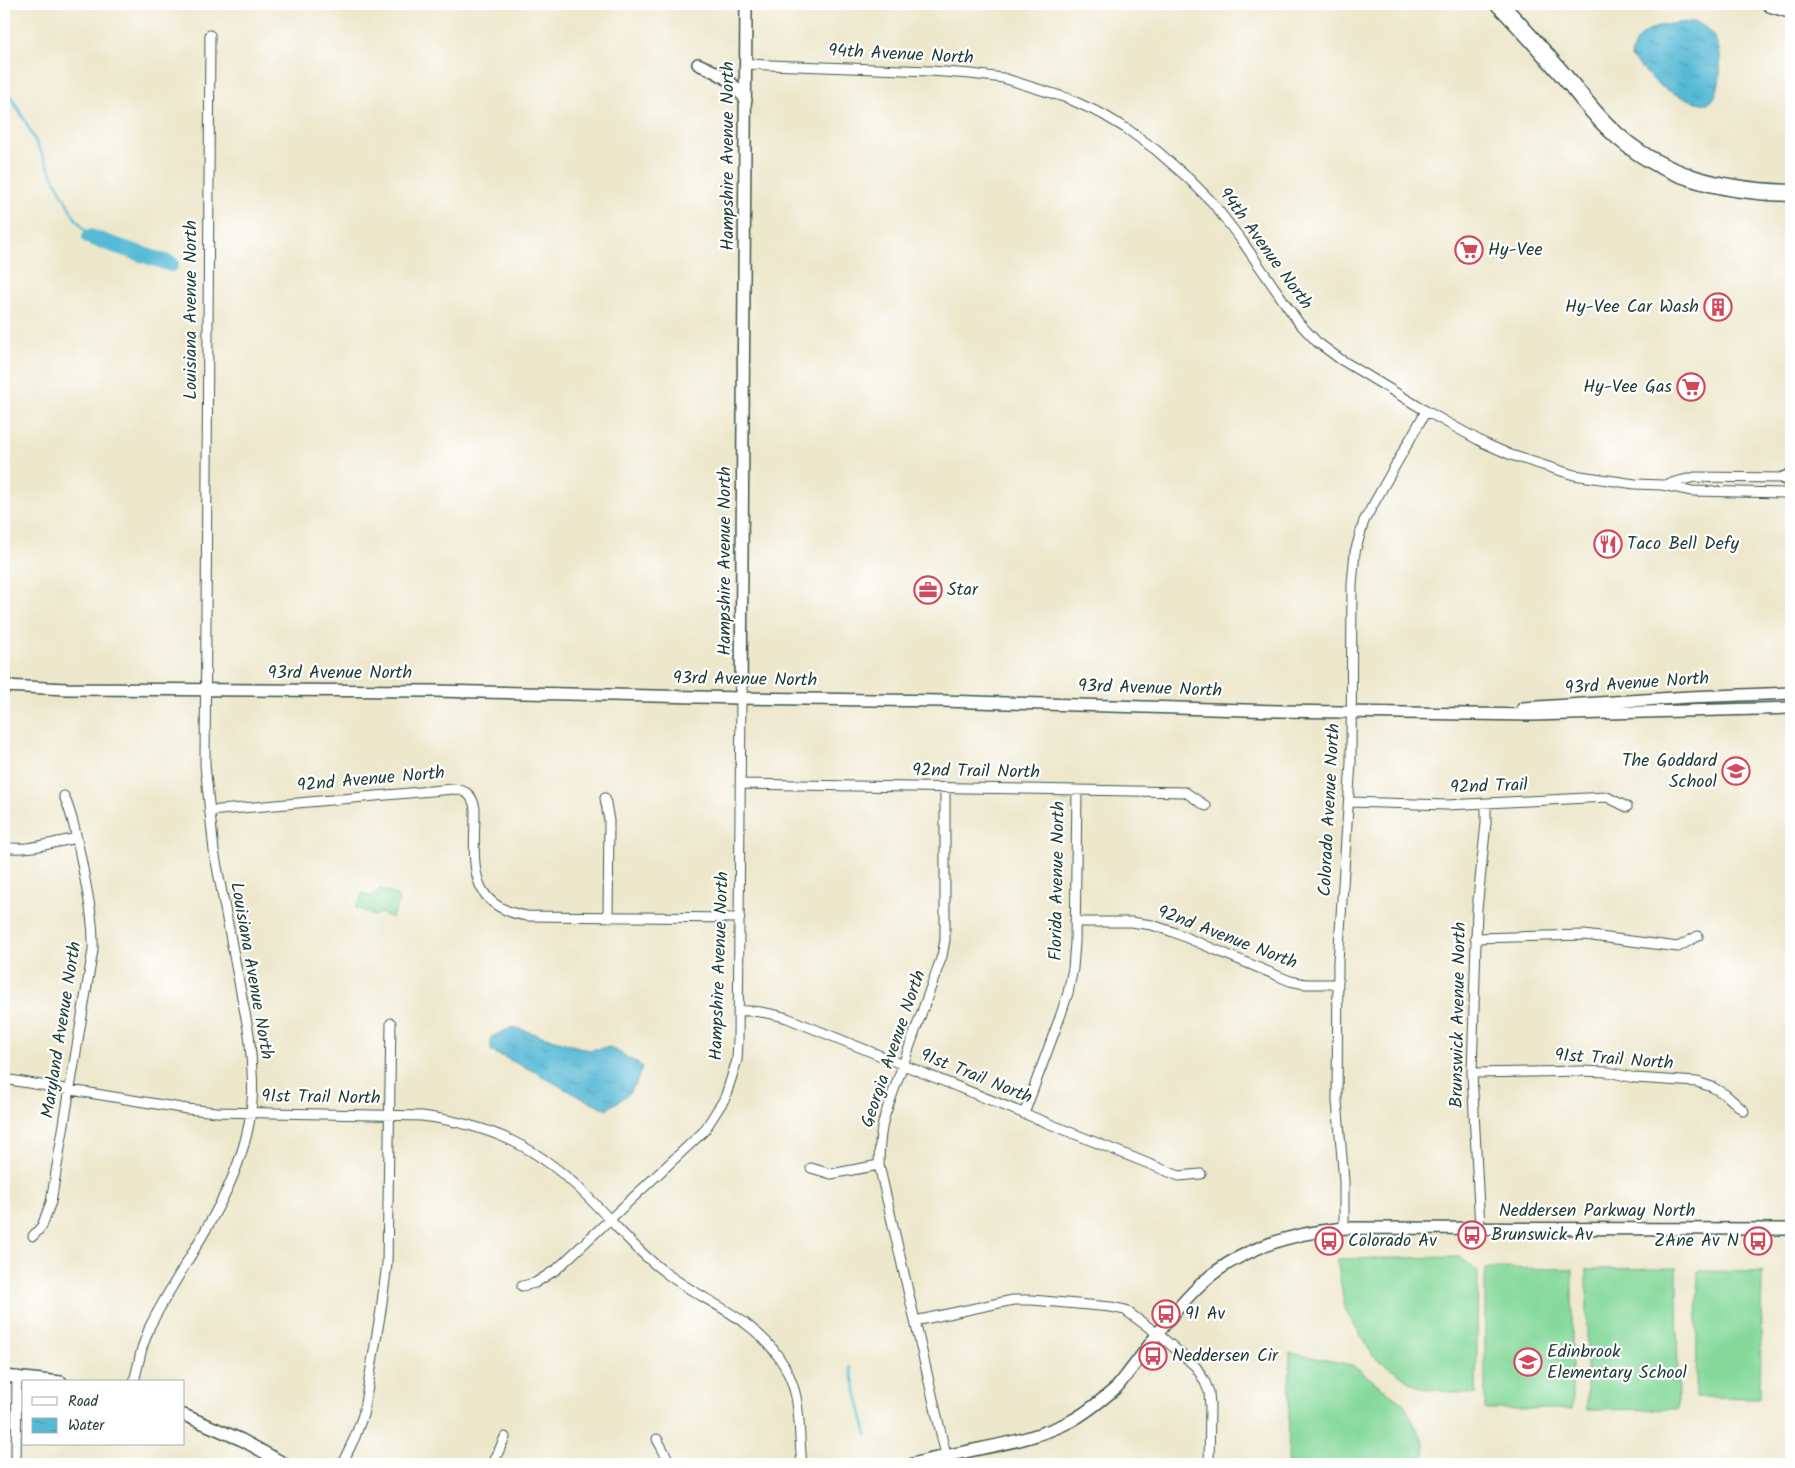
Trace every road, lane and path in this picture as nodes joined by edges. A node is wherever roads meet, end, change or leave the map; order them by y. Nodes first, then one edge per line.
1 (746, 4) edge
2 (1499, 4) edge
3 (1771, 4) edge
4 (1791, 10) edge
5 (210, 35) dead end
6 (698, 64) dead end
7 (746, 64) junction
8 (746, 100) junction
9 (1791, 193) edge
10 (1426, 411) junction
11 (1789, 476) edge
12 (1662, 485) junction
13 (1791, 497) edge
14 (4, 686) edge
15 (205, 689) junction
16 (1791, 693) edge
17 (741, 698) junction
18 (1791, 708) edge
19 (1352, 712) junction
20 (1486, 714) junction
21 (742, 784) junction
22 (945, 787) junction
23 (1076, 790) junction
24 (64, 796) dead end
25 (605, 798) dead end
26 (1350, 802) junction
27 (1486, 804) junction
28 (1206, 806) dead end
29 (1627, 807) dead end
30 (209, 811) junction
31 (77, 838) junction
32 (4, 847) edge
33 (608, 917) junction
34 (740, 918) junction
35 (1075, 922) junction
36 (1698, 936) dead end
37 (1475, 938) junction
38 (1338, 984) junction
39 (738, 1011) junction
40 (391, 1023) dead end
41 (903, 1065) junction
42 (1472, 1073) junction
43 (4, 1079) edge
44 (69, 1089) junction
45 (1744, 1111) dead end
46 (251, 1113) junction
47 (1024, 1114) junction
48 (390, 1115) junction
49 (879, 1165) junction
50 (811, 1168) dead end
51 (1201, 1174) dead end
52 (608, 1219) junction
53 (1344, 1228) junction
54 (1480, 1228) junction
55 (1791, 1229) edge
56 (33, 1236) dead end
57 (522, 1286) dead end
58 (915, 1321) junction
59 (1158, 1334) junction
60 (4, 1376) edge
61 (17, 1376) junction
62 (46, 1380) edge
63 (134, 1380) edge
64 (185, 1415) edge
65 (505, 1437) dead end
66 (657, 1439) dead end
67 (947, 1460) edge
68 (16, 1464) edge
69 (285, 1464) edge
70 (342, 1464) edge
71 (493, 1464) edge
72 (668, 1464) edge
73 (802, 1464) edge
74 (913, 1464) edge
75 (1209, 1464) edge

1 - 7 street, Hampshire Avenue North
2 - 9 highway
3 - 4 highway
5 - 15 street, Louisiana Avenue North
6 - 8 street
7 - 8 street, Hampshire Avenue North
7 - 10 street, 94th Avenue North
8 - 17 street, Hampshire Avenue North
10 - 12 street, 94th Avenue North
10 - 19 street, Colorado Avenue North
11 - 12 street, 94th Avenue North
12 - 13 street, 94th Avenue North
14 - 15 street, 93rd Avenue North
15 - 17 street, 93rd Avenue North
15 - 30 street, Louisiana Avenue North
16 - 20 street, 93rd Avenue North
17 - 19 street, 93rd Avenue North
17 - 21 street, Hampshire Avenue North
18 - 20 street, 93rd Avenue North
19 - 20 street, 93rd Avenue North
19 - 26 street, Colorado Avenue North
21 - 22 street, 92nd Trail North
21 - 34 street, Hampshire Avenue North
22 - 23 street, 92nd Trail North
22 - 41 street, Georgia Avenue North
23 - 28 street, 92nd Trail North
23 - 35 street, Florida Avenue North
24 - 31 street, Maryland Avenue North
25 - 33 street
26 - 27 street, 92nd Trail
26 - 38 street, Colorado Avenue North
27 - 29 street, 92nd Trail
27 - 37 street, Brunswick Avenue North
30 - 33 street, 92nd Avenue North
30 - 46 street, Louisiana Avenue North
31 - 32 street
31 - 44 street, Maryland Avenue North
33 - 34 street, 92nd Avenue North
34 - 39 street, Hampshire Avenue North
35 - 38 street, 92nd Avenue North
35 - 47 street, Florida Avenue North
36 - 37 street
37 - 42 street, Brunswick Avenue North
38 - 53 street, Colorado Avenue North
39 - 41 street, 91st Trail North
39 - 52 street, Hampshire Avenue North
40 - 48 street
41 - 47 street, 91st Trail North
41 - 49 street, Georgia Avenue North
42 - 45 street, 91st Trail North
42 - 54 street, Brunswick Avenue North
43 - 44 street, 91st Trail North
44 - 46 street, 91st Trail North
44 - 56 street, Maryland Avenue North
46 - 48 street, 91st Trail North
46 - 63 street, Louisiana Avenue North
47 - 51 street, 91st Trail North
48 - 52 street, 91st Trail North
48 - 70 street
49 - 50 street
49 - 58 street, Georgia Avenue North
52 - 57 street, Hampshire Avenue North
52 - 73 street
53 - 54 street, Neddersen Parkway North
53 - 59 street, Neddersen Parkway North
54 - 55 street, Neddersen Parkway North
58 - 59 street
58 - 67 street, Georgia Avenue North
59 - 67 street, Neddersen Parkway North
59 - 75 street
60 - 61 street
61 - 62 street
61 - 68 street
64 - 69 street
65 - 71 street
66 - 72 street
67 - 74 street, Neddersen Parkway North

